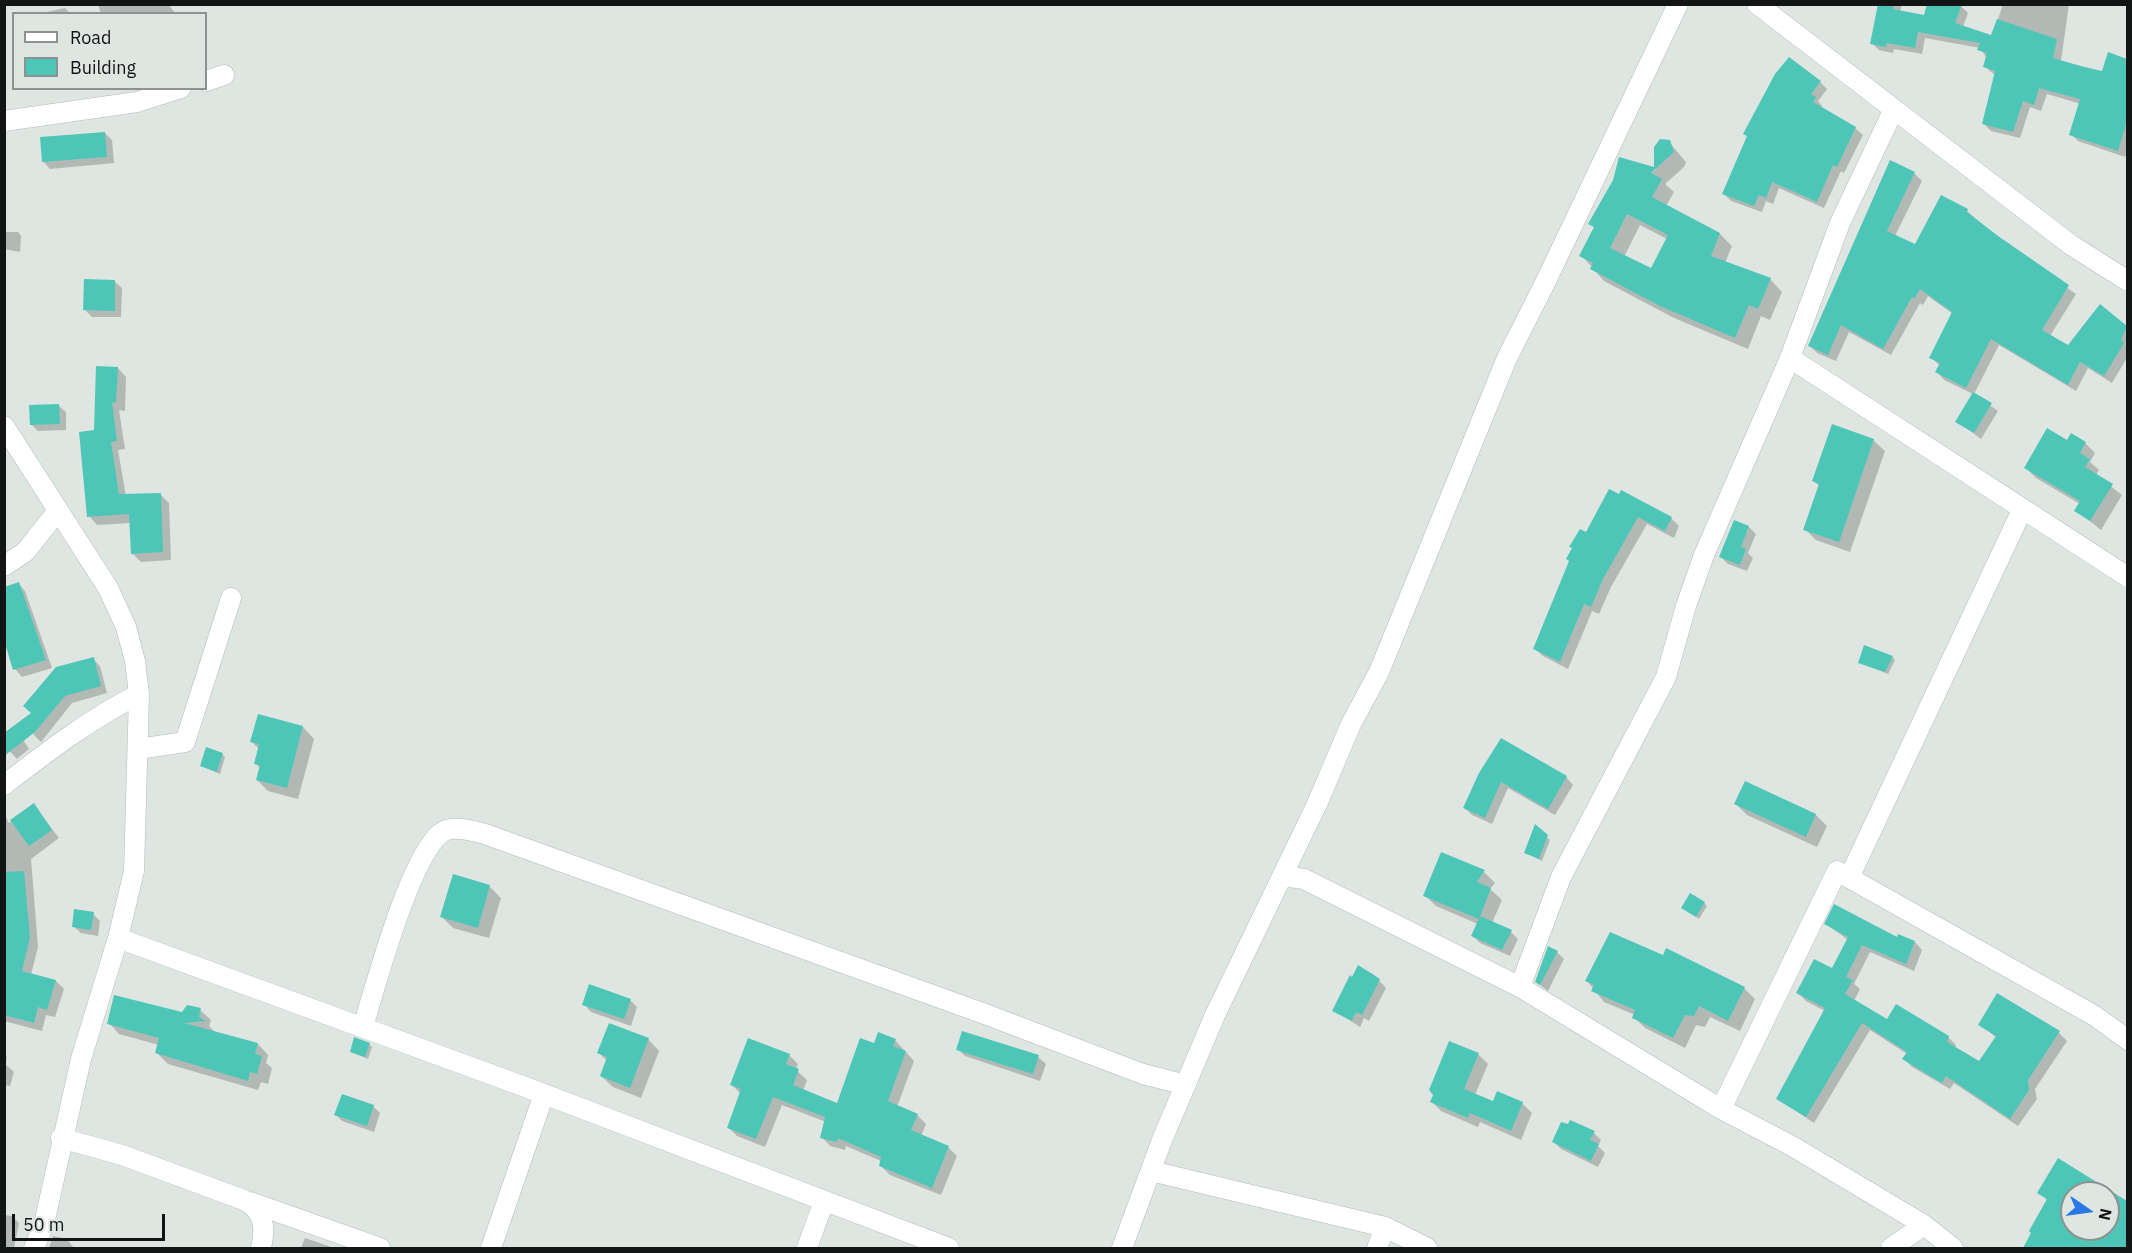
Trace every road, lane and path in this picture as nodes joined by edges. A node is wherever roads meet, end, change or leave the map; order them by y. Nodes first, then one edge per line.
1 (1678, 4) edge
2 (1757, 4) edge
3 (175, 90) edge
4 (1893, 111) junction
5 (4, 121) edge
6 (2127, 281) edge
7 (1790, 358) junction
8 (4, 426) edge
9 (2022, 510) junction
10 (57, 512) junction
11 (4, 566) edge
12 (2127, 577) edge
13 (231, 598) dead end
14 (139, 694) junction
15 (138, 749) junction
16 (4, 785) edge
17 (1283, 876) junction
18 (1849, 878) junction
19 (118, 938) junction
20 (1520, 987) junction
21 (363, 1027) junction
22 (2127, 1040) edge
23 (1186, 1085) junction
24 (544, 1094) junction
25 (1721, 1109) junction
26 (62, 1138) junction
27 (1151, 1171) junction
28 (244, 1200) junction
29 (824, 1201) junction
30 (1924, 1225) junction
31 (1385, 1227) junction
32 (34, 1248) edge
33 (261, 1248) edge
34 (380, 1248) edge
35 (491, 1248) edge
36 (807, 1248) edge
37 (949, 1248) edge
38 (1122, 1248) edge
39 (1377, 1248) edge
40 (1427, 1248) edge
41 (1891, 1248) edge
42 (1953, 1248) edge

1 - 17 street
2 - 4 street
3 - 5 street
4 - 6 street
4 - 7 street
7 - 9 street
7 - 20 street
8 - 10 street
9 - 12 street
9 - 18 street
10 - 11 street
10 - 14 street
13 - 15 street
14 - 15 street
14 - 16 street
15 - 19 street
17 - 20 street
17 - 23 street
18 - 22 street
18 - 25 street
19 - 21 street
19 - 26 street
20 - 25 street
21 - 23 street
21 - 24 street
23 - 27 street
24 - 29 street
24 - 35 street
25 - 30 street
26 - 28 street
26 - 32 street
27 - 31 street
27 - 38 street
28 - 33 street
28 - 34 street
29 - 36 street
29 - 37 street
30 - 41 street
30 - 42 street
31 - 39 street
31 - 40 street

